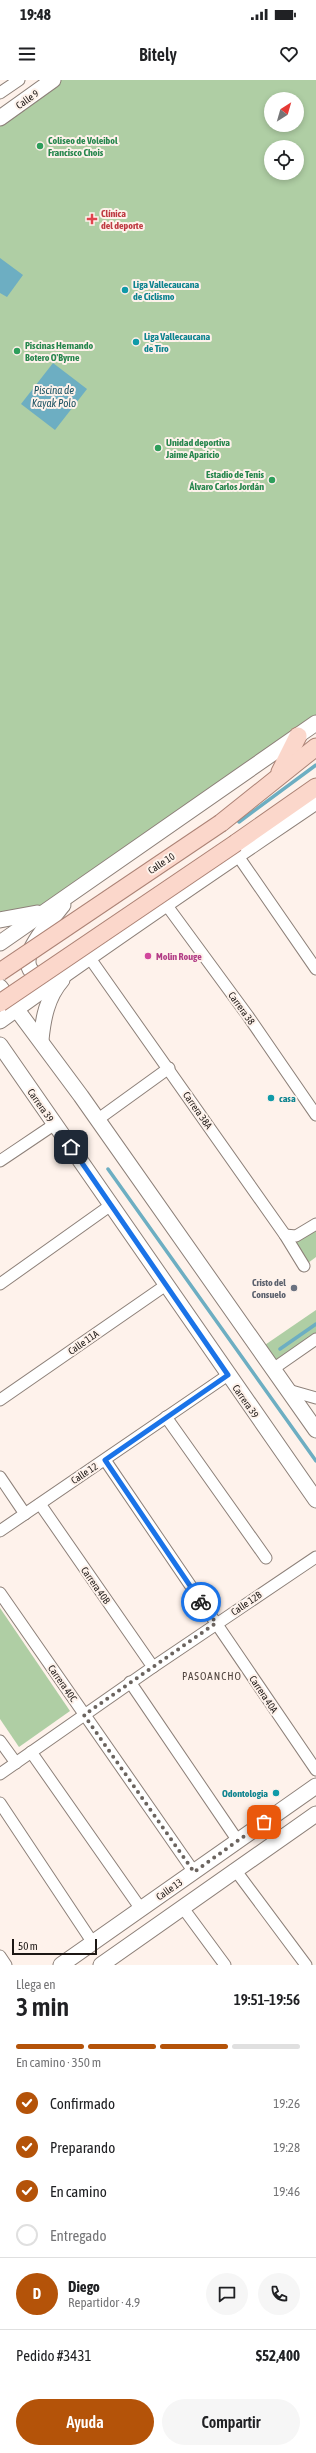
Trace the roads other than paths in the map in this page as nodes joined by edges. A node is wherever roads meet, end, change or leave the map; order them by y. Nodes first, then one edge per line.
1 (19, 80) edge
2 (36, 80) edge
3 (54, 80) edge
4 (0, 93) edge
5 (0, 105) edge
6 (0, 118) edge
7 (316, 723) edge
8 (298, 736) junction
9 (316, 747) edge
10 (279, 774) junction
11 (316, 787) edge
12 (316, 801) edge
13 (285, 810) junction
14 (242, 848) junction
15 (74, 891) junction
16 (58, 902) junction
17 (165, 903) junction
18 (0, 920) edge
19 (0, 943) edge
20 (89, 957) junction
21 (316, 968) edge
22 (73, 969) junction
23 (0, 972) edge
24 (59, 978) junction
25 (0, 987) edge
26 (0, 996) edge
27 (0, 1003) edge
28 (0, 1008) edge
29 (16, 1009) junction
30 (0, 1021) edge
31 (41, 1040) junction
32 (0, 1045) edge
33 (169, 1068) junction
34 (316, 1115) edge
35 (97, 1120) junction
36 (55, 1124) junction
37 (0, 1161) edge
38 (111, 1204) junction
39 (316, 1224) edge
40 (285, 1235) junction
41 (304, 1266) dead end
42 (0, 1284) edge
43 (166, 1285) junction
44 (316, 1339) edge
45 (273, 1369) junction
46 (228, 1375) junction
47 (288, 1390) junction
48 (316, 1398) edge
49 (0, 1400) edge
50 (166, 1417) junction
51 (316, 1430) edge
52 (105, 1460) junction
53 (0, 1477) edge
54 (316, 1500) edge
55 (40, 1504) junction
56 (25, 1514) junction
57 (0, 1531) edge
58 (316, 1557) edge
59 (266, 1558) dead end
60 (0, 1593) edge
61 (216, 1623) junction
62 (153, 1667) junction
63 (130, 1682) junction
64 (84, 1715) junction
65 (0, 1741) edge
66 (31, 1752) junction
67 (16, 1763) junction
68 (316, 1770) edge
69 (0, 1774) edge
70 (316, 1786) edge
71 (0, 1803) edge
72 (316, 1814) edge
73 (238, 1841) junction
74 (236, 1871) junction
75 (194, 1872) junction
76 (183, 1908) junction
77 (141, 1909) junction
78 (93, 1943) junction
79 (0, 1956) edge
80 (6, 1965) edge
81 (61, 1965) edge
82 (102, 1965) edge
83 (224, 1965) edge
84 (306, 1965) edge

1 - 4 street, Calle 9
2 - 5 main road, Calle 9
3 - 6 main road, Calle 9
7 - 8 main road
8 - 10 main road
8 - 15 main road
9 - 10 main road, Calle 10
10 - 23 main road, Calle 10, bridge
11 - 13 main road
12 - 13 main road
12 - 14 main road
13 - 14 main road
14 - 17 main road
14 - 21 street
14 - 27 main road, bridge
15 - 16 main road
15 - 24 main road
16 - 18 main road
16 - 19 main road
17 - 20 main road
17 - 34 street, Carrera 38
20 - 22 main road
20 - 33 street, Carrera 38A
22 - 24 main road
22 - 31 main road
24 - 29 main road
25 - 29 main road
26 - 28 main road
29 - 30 main road
29 - 31 main road
31 - 35 main road
32 - 36 main road, Carrera 39
33 - 35 street
33 - 40 street, Carrera 38A
35 - 45 main road
36 - 37 street
36 - 38 main road, Carrera 39
38 - 42 street
38 - 43 main road, Carrera 39
39 - 40 street
40 - 41 street, Carrera 38A
43 - 46 main road, Carrera 39
43 - 49 street, Calle 11A
44 - 45 street
45 - 47 main road
46 - 50 street, Calle 12
46 - 54 main road, Carrera 39
47 - 48 street
47 - 51 main road
50 - 52 street, Calle 12
50 - 59 street
52 - 55 street, Calle 12
52 - 61 street, Carrera 40A
53 - 56 street
55 - 56 street, Calle 12
55 - 62 street, Carrera 40B
56 - 57 street, Calle 12
58 - 61 street, Calle 12B
60 - 64 street, Carrera 40C
61 - 62 street, Calle 12B
61 - 68 street, Carrera 40A
62 - 63 street, Calle 12B
63 - 64 street, Calle 12B
63 - 73 street
64 - 66 street, Calle 12B
64 - 75 street, Carrera 40C
65 - 67 street
66 - 67 street, Calle 12B
66 - 77 street
67 - 69 street, Calle 12B
70 - 73 main road, Calle 13
71 - 78 street
72 - 74 main road
73 - 75 main road, Calle 13
74 - 76 main road
74 - 84 street
75 - 77 main road, Calle 13
76 - 82 main road
76 - 83 street
77 - 78 main road, Calle 13
78 - 81 main road, Calle 13
79 - 80 street

